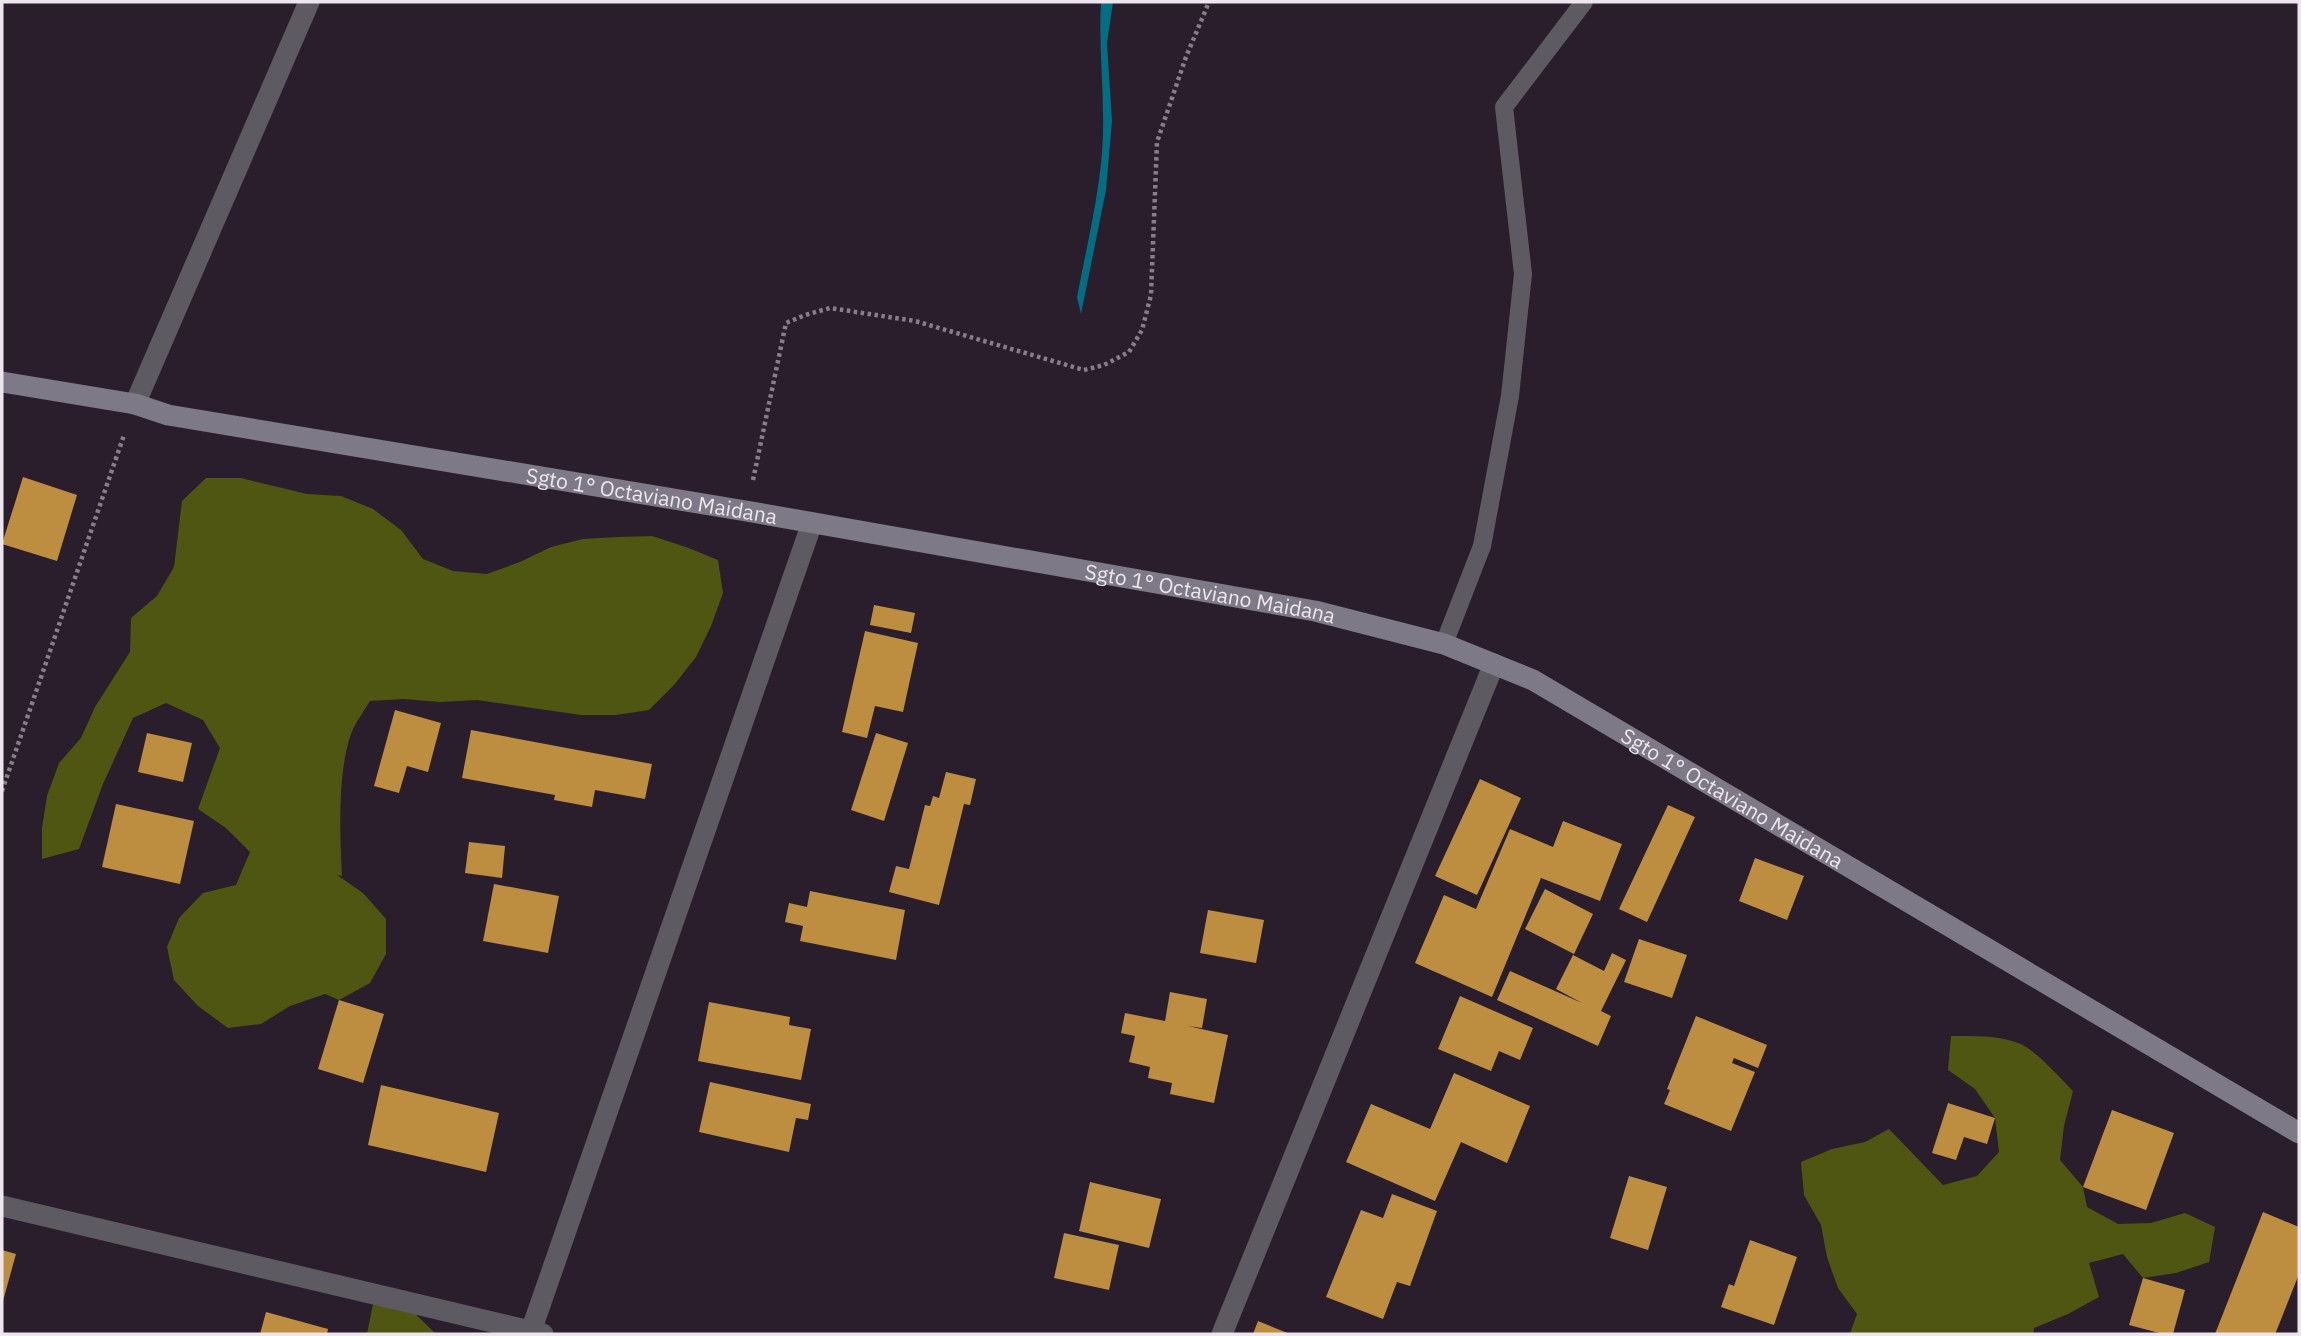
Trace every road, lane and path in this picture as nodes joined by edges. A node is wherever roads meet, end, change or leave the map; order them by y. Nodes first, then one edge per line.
1 (309, 2) edge
2 (1209, 2) edge
3 (1584, 2) edge
4 (2, 382) edge
5 (135, 404) junction
6 (746, 512) junction
7 (812, 523) junction
8 (1444, 644) junction
9 (1493, 664) junction
10 (2, 791) edge
11 (2299, 1133) edge
12 (2, 1206) edge
13 (535, 1333) edge
14 (1222, 1334) edge

1 - 5 street
2 - 6 path
3 - 8 lane
4 - 5 main road, Sgto 1° Octaviano Maidana
5 - 6 main road, Sgto 1° Octaviano Maidana
5 - 10 path
6 - 7 main road, Sgto 1° Octaviano Maidana
7 - 8 main road, Sgto 1° Octaviano Maidana
7 - 13 street
8 - 9 main road, Sgto 1° Octaviano Maidana
9 - 11 main road, Sgto 1° Octaviano Maidana
9 - 14 street
12 - 13 street

